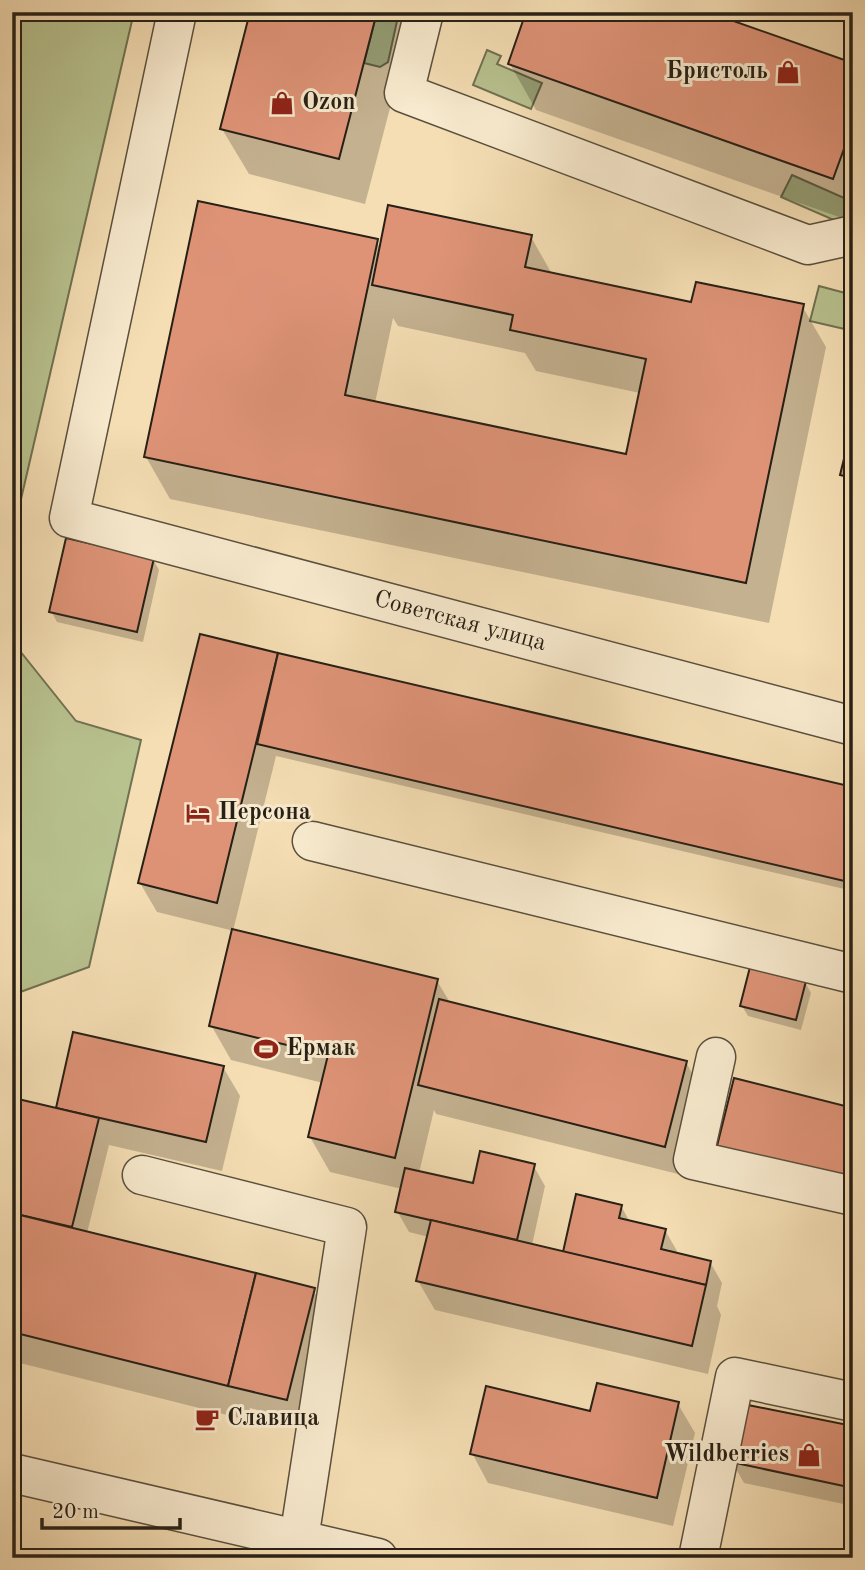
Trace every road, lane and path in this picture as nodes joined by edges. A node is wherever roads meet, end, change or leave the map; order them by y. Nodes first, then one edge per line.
1 (177, 12) edge
2 (424, 12) edge
3 (853, 235) edge
4 (853, 726) edge
5 (312, 841) dead end
6 (853, 974) edge
7 (716, 1057) dead end
8 (142, 1175) dead end
9 (853, 1196) edge
10 (853, 1402) edge
11 (12, 1473) edge
12 (299, 1539) junction
13 (378, 1558) edge
14 (698, 1558) edge

1 - 4 street, Советская улица
2 - 3 street
5 - 6 street
7 - 9 street
8 - 12 street
10 - 14 street
11 - 12 street
12 - 13 street

